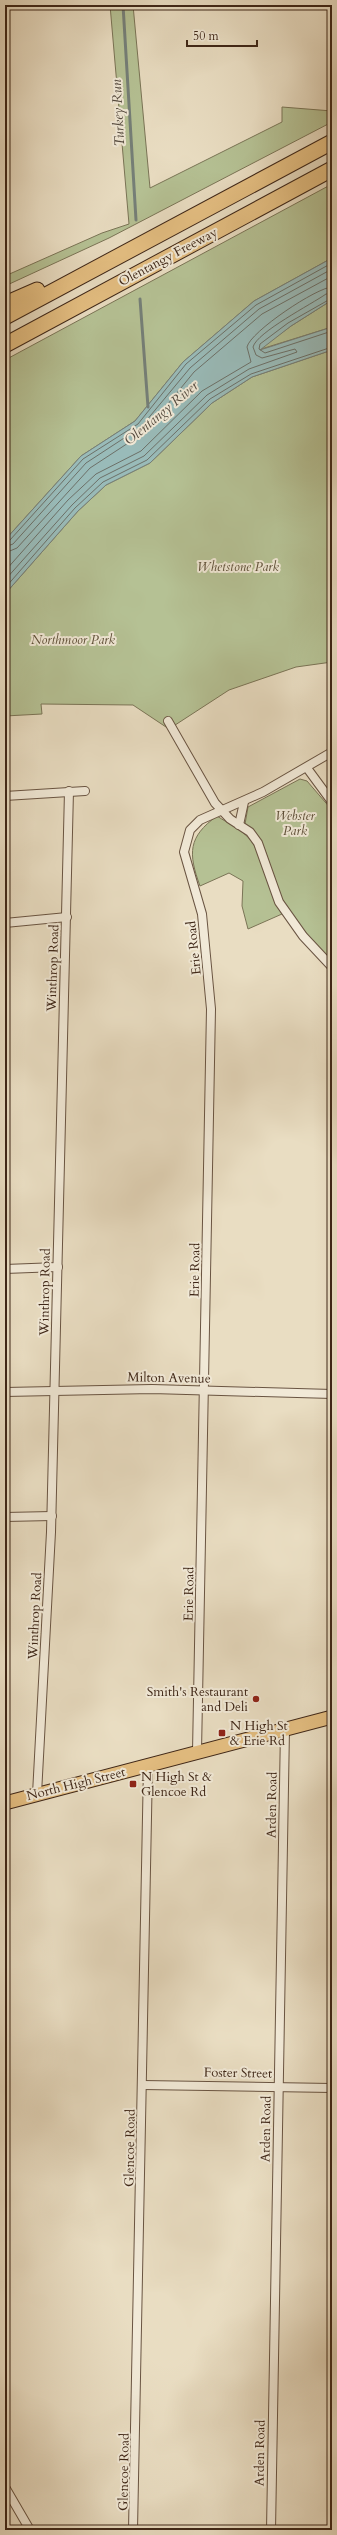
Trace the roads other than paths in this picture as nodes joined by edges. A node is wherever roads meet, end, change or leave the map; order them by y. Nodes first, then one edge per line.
1 (332, 142) edge
2 (332, 170) edge
3 (154, 239) junction
4 (5, 304) edge
5 (5, 317) edge
6 (5, 344) edge
7 (168, 721) dead end
8 (332, 752) edge
9 (307, 768) junction
10 (69, 791) junction
11 (85, 791) dead end
12 (5, 796) edge
13 (244, 802) junction
14 (332, 802) edge
15 (221, 811) junction
16 (239, 825) junction
17 (67, 917) junction
18 (5, 923) edge
19 (332, 967) edge
20 (58, 1267) junction
21 (5, 1269) edge
22 (56, 1391) junction
23 (205, 1391) junction
24 (5, 1392) edge
25 (332, 1394) edge
26 (52, 1516) junction
27 (5, 1517) edge
28 (332, 1717) edge
29 (285, 1729) junction
30 (197, 1752) junction
31 (148, 1766) junction
32 (37, 1794) junction
33 (5, 1802) edge
34 (143, 2086) junction
35 (279, 2086) junction
36 (332, 2088) edge
37 (5, 2487) edge
38 (30, 2530) edge
39 (133, 2530) edge
40 (271, 2530) edge

1 - 3 highway, Olentangy Freeway
2 - 6 highway, Olentangy Freeway
3 - 4 highway
3 - 5 highway, Olentangy Freeway
7 - 15 street
8 - 9 street, Erie Road
9 - 13 street, Erie Road
9 - 14 street
10 - 11 street
10 - 12 street
10 - 17 street, Winthrop Road
13 - 15 street, Erie Road
13 - 16 street
15 - 16 street
15 - 23 street, Erie Road
16 - 19 street
17 - 18 street
17 - 20 street, Winthrop Road
20 - 21 street
20 - 22 street, Winthrop Road
22 - 23 street, Milton Avenue
22 - 24 street, Milton Avenue
22 - 26 street, Winthrop Road
23 - 25 street, Milton Avenue
23 - 30 street, Erie Road
26 - 27 street
26 - 32 street, Winthrop Road
28 - 29 main road, North High Street
29 - 30 main road, North High Street
29 - 35 street, Arden Road
30 - 31 main road, North High Street
31 - 32 main road, North High Street
31 - 34 street, Glencoe Road
32 - 33 main road, North High Street
34 - 35 street, Foster Street
34 - 39 street, Glencoe Road
35 - 36 street, Foster Street
35 - 40 street, Arden Road
37 - 38 street

